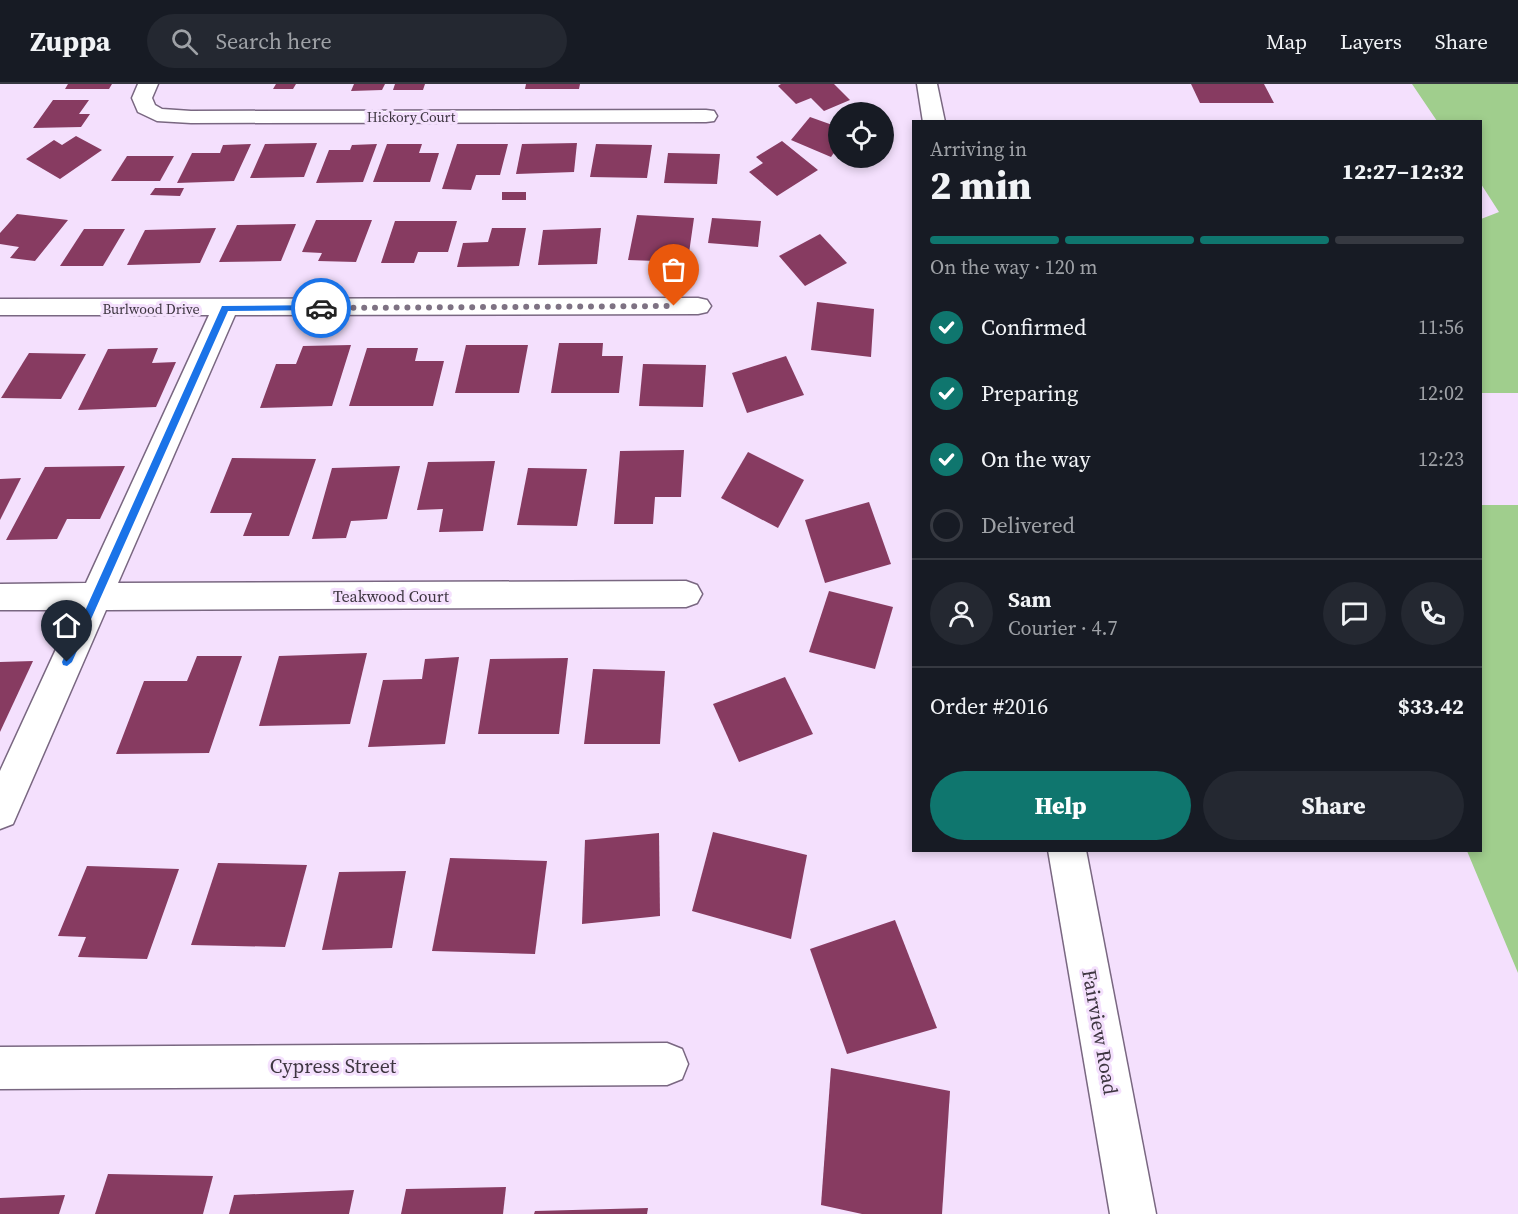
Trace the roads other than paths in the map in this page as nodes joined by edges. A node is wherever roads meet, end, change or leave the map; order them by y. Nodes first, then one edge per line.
1 (148, 84) edge
2 (927, 84) edge
3 (706, 116) dead end
4 (934, 120) edge
5 (698, 306) dead end
6 (0, 307) edge
7 (225, 308) junction
8 (686, 594) dead end
9 (0, 597) edge
10 (95, 598) junction
11 (0, 812) edge
12 (1067, 852) edge
13 (667, 1064) dead end
14 (0, 1068) edge
15 (1133, 1214) edge

1 - 3 street, Hickory Court
2 - 4 street
5 - 7 street, Burlwood Drive
6 - 7 street, Burlwood Drive
7 - 10 street
8 - 10 street, Teakwood Court
9 - 10 street, Teakwood Court
10 - 11 street
12 - 15 street, Fairview Road
13 - 14 street, Cypress Street

